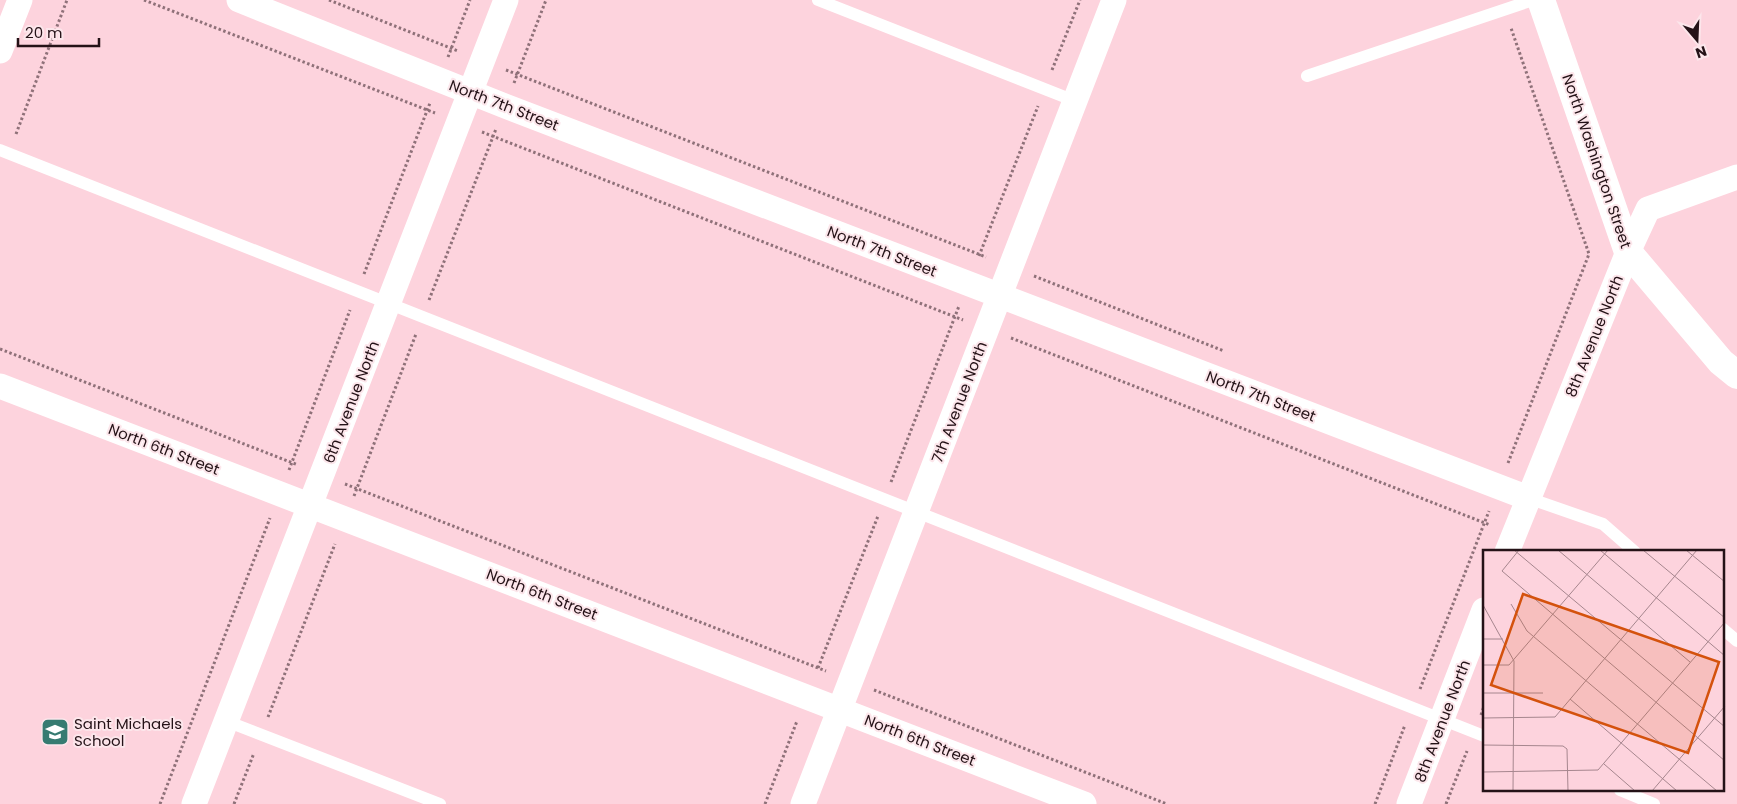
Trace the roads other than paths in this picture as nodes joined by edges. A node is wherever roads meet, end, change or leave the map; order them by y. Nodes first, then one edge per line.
1 (20, 0) edge
2 (239, 0) edge
3 (506, 0) edge
4 (818, 0) edge
5 (1114, 0) edge
6 (1532, 0) edge
7 (1540, 0) edge
8 (0, 51) edge
9 (1307, 76) dead end
10 (469, 92) junction
11 (1075, 101) junction
12 (4, 152) edge
13 (1737, 177) edge
14 (1628, 252) junction
15 (1000, 296) junction
16 (388, 304) junction
17 (1737, 375) edge
18 (0, 386) edge
19 (1528, 498) junction
20 (311, 506) junction
21 (917, 511) junction
22 (1510, 543) edge
23 (1633, 550) edge
24 (1483, 613) edge
25 (1724, 630) edge
26 (1737, 641) edge
27 (841, 709) junction
28 (1442, 720) junction
29 (226, 721) junction
30 (1479, 734) edge
31 (1625, 792) edge
32 (194, 804) edge
33 (440, 804) edge
34 (803, 804) edge
35 (1084, 804) edge
36 (1410, 804) edge
37 (1654, 804) edge

1 - 8 street
2 - 10 street, North 7th Street
3 - 10 street, 6th Avenue North
4 - 11 lane
5 - 11 street, 7th Avenue North
6 - 9 lane
7 - 14 main road, North Washington Street
10 - 15 street, North 7th Street
10 - 16 street, 6th Avenue North
11 - 15 street, 7th Avenue North
12 - 16 lane
13 - 14 street, 8th Avenue North
14 - 17 main road, North Washington Street
14 - 19 street, 8th Avenue North
15 - 19 street, North 7th Street
15 - 21 street, 7th Avenue North
16 - 20 street, 6th Avenue North
16 - 21 lane
18 - 20 street, North 6th Street
19 - 22 street, 8th Avenue North
19 - 23 lane
20 - 27 street, North 6th Street
20 - 29 street, 6th Avenue North
21 - 27 street, 7th Avenue North
21 - 28 lane
24 - 28 street, 8th Avenue North
25 - 26 lane
27 - 34 street, 7th Avenue North
27 - 35 street, North 6th Street
28 - 30 lane
28 - 36 street, 8th Avenue North
29 - 32 street, 6th Avenue North
29 - 33 lane
31 - 37 lane

